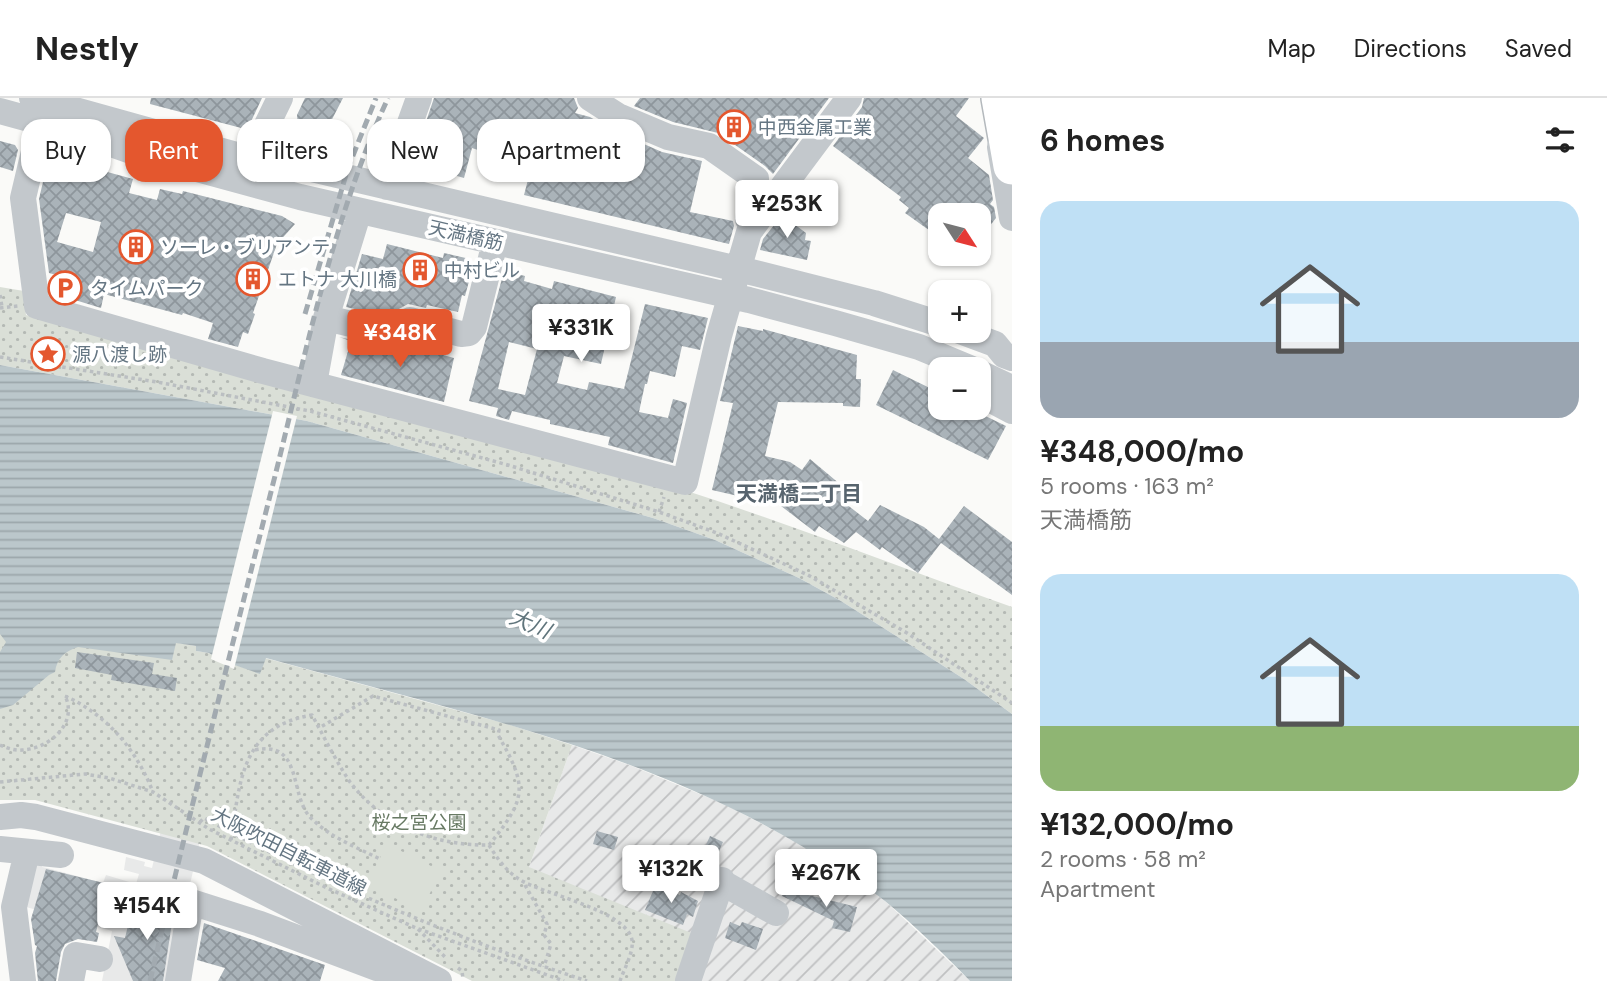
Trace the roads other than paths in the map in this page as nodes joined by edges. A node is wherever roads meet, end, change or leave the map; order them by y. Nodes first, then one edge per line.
1 (280, 98) edge
2 (419, 98) edge
3 (590, 98) edge
4 (849, 98) edge
5 (991, 98) edge
6 (1000, 98) edge
7 (625, 107) edge
8 (36, 110) edge
9 (0, 111) edge
10 (271, 119) edge
11 (1012, 166) edge
12 (237, 167) edge
13 (284, 182) edge
14 (349, 182) edge
15 (387, 187) junction
16 (359, 211) junction
17 (1012, 218) edge
18 (754, 225) junction
19 (495, 242) junction
20 (738, 270) junction
21 (731, 296) junction
22 (326, 318) junction
23 (928, 320) edge
24 (891, 339) junction
25 (991, 339) edge
26 (1008, 344) edge
27 (943, 357) edge
28 (928, 367) edge
29 (991, 378) edge
30 (314, 384) junction
31 (1012, 388) edge
32 (991, 400) edge
33 (1012, 411) edge
34 (0, 817) edge
35 (0, 849) edge
36 (27, 852) junction
37 (61, 855) dead end
38 (776, 912) dead end
39 (100, 959) dead end
40 (438, 972) edge
41 (23, 981) edge
42 (71, 981) edge
43 (178, 981) edge
44 (688, 981) edge

1 - 10 street
2 - 15 street
3 - 7 street
4 - 18 street
5 - 17 street
6 - 11 highway
7 - 18 street
8 - 9 street, 天満橋筋
8 - 12 street, 天満橋筋
8 - 30 street
13 - 16 street, 天満橋筋
14 - 15 street, 天満橋筋
15 - 20 street, 天満橋筋
16 - 19 street, 天満橋筋
16 - 22 street
18 - 20 street
19 - 21 street, 天満橋筋
19 - 22 street
20 - 21 street
20 - 23 street, 天満橋筋
21 - 24 street, 天満橋筋
21 - 30 street
22 - 30 street
24 - 27 street, 天満橋筋
24 - 28 street
25 - 26 street
29 - 31 street
32 - 33 street
34 - 40 street
35 - 36 street
36 - 37 street
36 - 41 street
38 - 44 street
39 - 42 street
40 - 43 street

